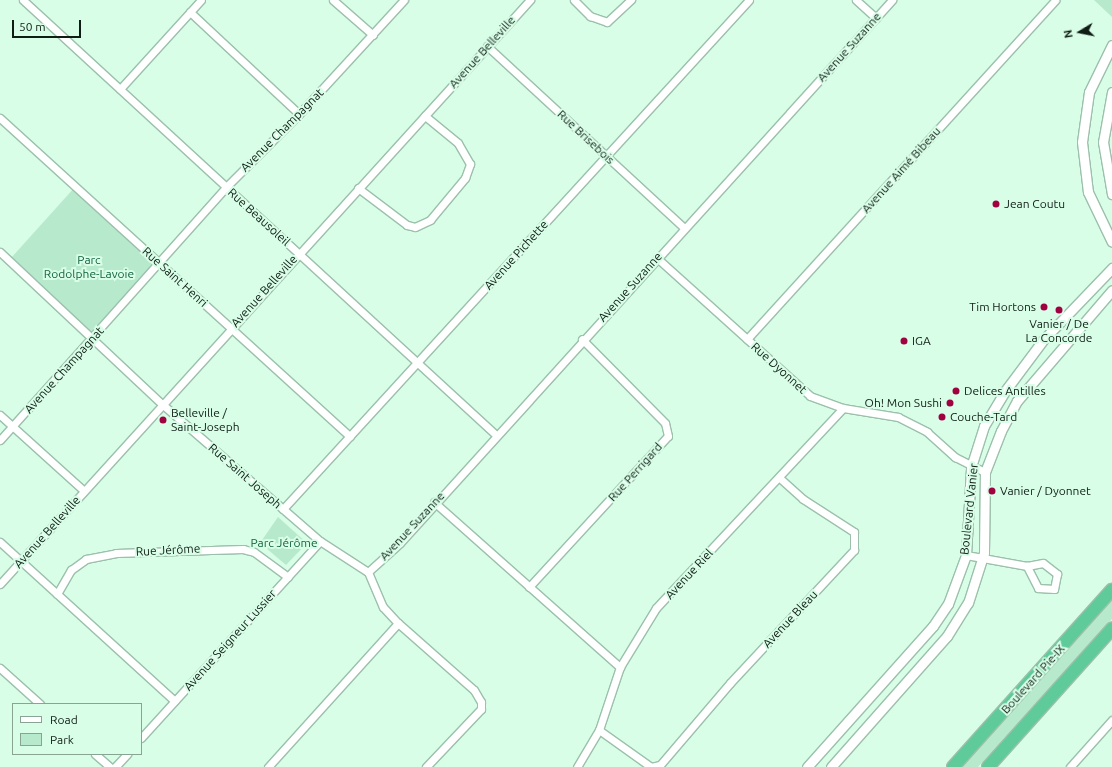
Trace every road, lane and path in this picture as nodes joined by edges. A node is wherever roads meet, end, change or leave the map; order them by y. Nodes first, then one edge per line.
1 (23, 0) edge
2 (201, 0) edge
3 (333, 0) edge
4 (404, 0) edge
5 (530, 0) edge
6 (574, 0) edge
7 (631, 0) edge
8 (749, 0) edge
9 (856, 0) edge
10 (892, 0) edge
11 (1055, 0) edge
12 (190, 12) junction
13 (876, 18) junction
14 (372, 35) junction
15 (1112, 45) edge
16 (487, 46) junction
17 (120, 89) junction
18 (1112, 92) edge
19 (299, 114) junction
20 (424, 116) junction
21 (0, 118) edge
22 (606, 156) junction
23 (226, 186) junction
24 (358, 188) junction
25 (1112, 194) edge
26 (684, 228) junction
27 (1112, 242) edge
28 (0, 252) edge
29 (299, 254) junction
30 (657, 258) junction
31 (159, 262) junction
32 (1112, 268) edge
33 (1112, 290) edge
34 (231, 328) junction
35 (93, 339) junction
36 (582, 339) junction
37 (746, 339) junction
38 (417, 362) junction
39 (162, 404) junction
40 (843, 408) junction
41 (0, 415) edge
42 (12, 426) junction
43 (496, 435) junction
44 (350, 436) junction
45 (0, 440) edge
46 (971, 467) junction
47 (985, 472) junction
48 (780, 478) junction
49 (84, 491) junction
50 (434, 502) junction
51 (283, 510) junction
52 (320, 541) junction
53 (0, 542) edge
54 (966, 555) junction
55 (984, 557) junction
56 (21, 561) junction
57 (1027, 566) junction
58 (368, 572) junction
59 (288, 577) junction
60 (0, 584) edge
61 (530, 587) junction
62 (1112, 590) edge
63 (57, 594) junction
64 (398, 623) junction
65 (1112, 629) edge
66 (620, 667) junction
67 (0, 668) edge
68 (175, 701) junction
69 (39, 703) edge
70 (1112, 720) edge
71 (599, 730) junction
72 (142, 737) edge
73 (96, 755) edge
74 (126, 755) edge
75 (110, 767) edge
76 (115, 767) edge
77 (268, 767) edge
78 (426, 767) edge
79 (577, 767) edge
80 (651, 767) edge
81 (807, 767) edge
82 (831, 767) edge
83 (953, 767) edge
84 (988, 767) edge
85 (1070, 767) edge

1 - 17 street, Rue Beausoleil
2 - 12 street
3 - 14 street
4 - 14 street, Avenue Champagnat
5 - 16 street, Avenue Belleville
6 - 7 street
8 - 22 street, Avenue Pichette
9 - 13 street
10 - 13 street, Avenue Suzanne
11 - 37 street, Avenue Aimé Bibeau
12 - 17 street
12 - 19 street
13 - 26 street, Avenue Suzanne
14 - 19 street, Avenue Champagnat
15 - 27 street
16 - 20 street, Avenue Belleville
16 - 22 street, Rue Brisebois
17 - 23 street, Rue Beausoleil
18 - 25 street
19 - 23 street, Avenue Champagnat
20 - 24 street, Avenue Belleville
20 - 24 street
21 - 31 street, Rue Saint Henri
22 - 26 street, Rue Brisebois
22 - 38 street, Avenue Pichette
23 - 29 street, Rue Beausoleil
23 - 31 street, Avenue Champagnat
24 - 29 street, Avenue Belleville
26 - 30 street, Avenue Suzanne
28 - 35 street, Rue Saint Joseph
29 - 34 street, Avenue Belleville
29 - 38 street, Rue Beausoleil
30 - 36 street, Avenue Suzanne
30 - 37 street, Rue Dyonnet
31 - 34 street, Rue Saint Henri
31 - 35 street, Avenue Champagnat
32 - 46 street, Boulevard Vanier
33 - 47 street, Boulevard Vanier
34 - 39 street, Avenue Belleville
34 - 44 street, Rue Saint Henri
35 - 39 street, Rue Saint Joseph
35 - 42 street, Avenue Champagnat
36 - 43 street, Avenue Suzanne
36 - 61 street, Rue Perrigard
37 - 40 street, Rue Dyonnet
38 - 43 street, Rue Beausoleil
38 - 44 street, Avenue Pichette
39 - 49 street, Avenue Belleville
39 - 51 street, Rue Saint Joseph
40 - 46 street, Rue Dyonnet
40 - 48 street, Avenue Riel
41 - 42 street
42 - 45 street, Avenue Champagnat
42 - 49 street
43 - 50 street, Avenue Suzanne
44 - 51 street, Avenue Pichette
46 - 47 street, Rue Dyonnet
46 - 54 street, Boulevard Vanier
47 - 55 street, Boulevard Vanier
48 - 66 street, Avenue Riel
48 - 80 street, Avenue Bleau
49 - 56 street, Avenue Belleville
50 - 58 street, Avenue Suzanne
50 - 61 street
51 - 52 street, Rue Saint Joseph
52 - 58 street, Rue Saint Joseph
52 - 59 street, Avenue Seigneur Lussier
53 - 56 street
54 - 55 street
54 - 81 street, Boulevard Vanier
55 - 57 street
55 - 82 street, Boulevard Vanier
56 - 60 street, Avenue Belleville
56 - 63 street
57 - 57 street
58 - 64 street
59 - 63 street, Rue Jérôme
59 - 68 street, Avenue Seigneur Lussier
61 - 66 street
62 - 83 highway, Boulevard Pie-IX
63 - 68 street
64 - 77 street
64 - 78 street
65 - 84 highway
66 - 71 street, Avenue Riel
67 - 69 street
68 - 72 street, Avenue Seigneur Lussier
70 - 85 street
71 - 79 street, Avenue Riel
71 - 80 street, Avenue Bleau
73 - 75 street
74 - 76 street

